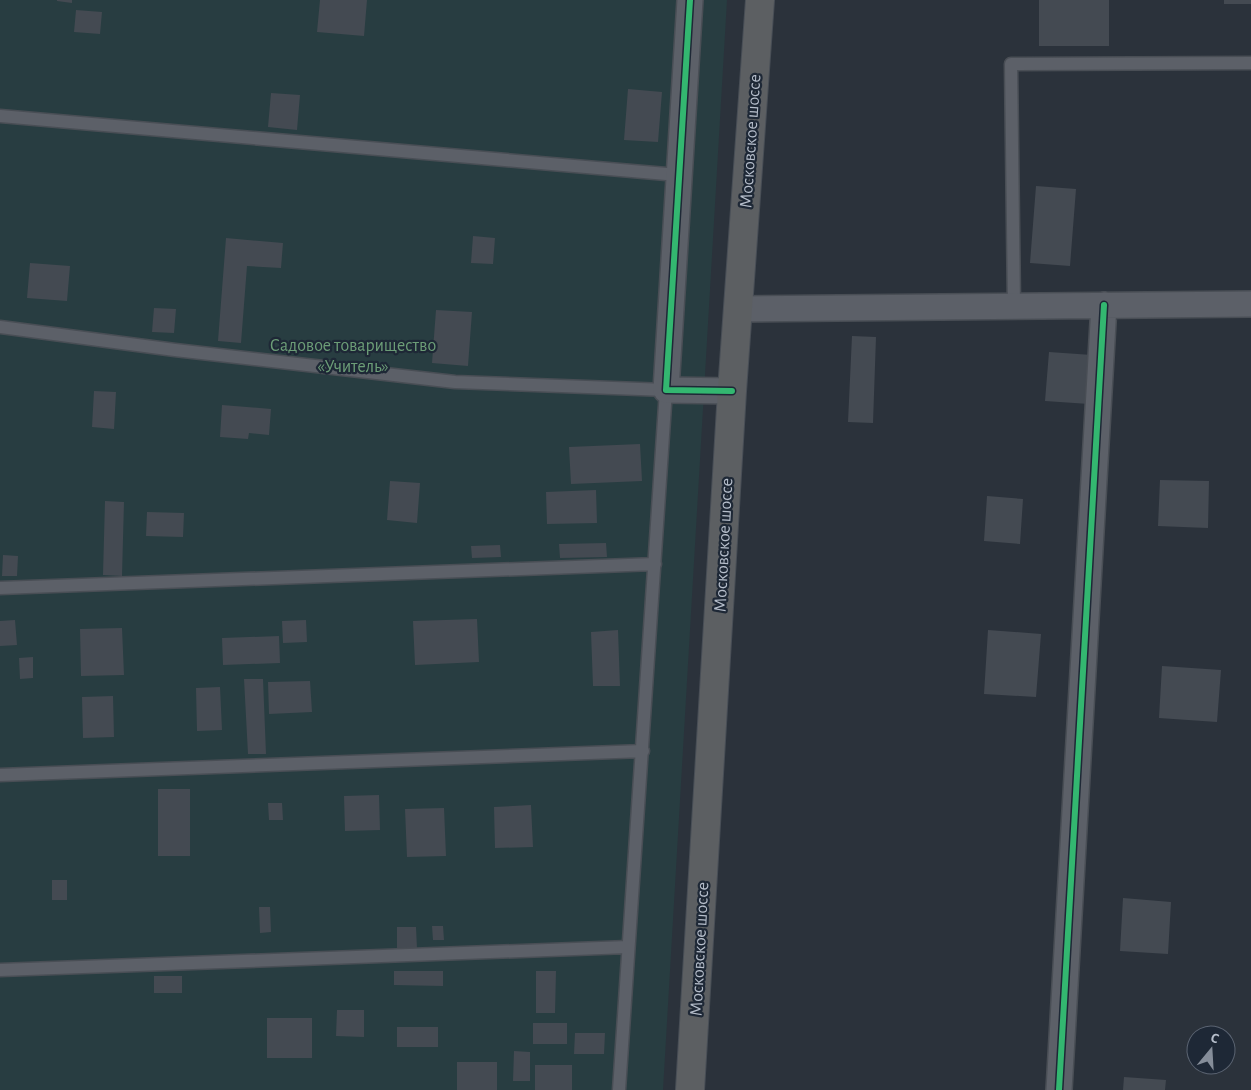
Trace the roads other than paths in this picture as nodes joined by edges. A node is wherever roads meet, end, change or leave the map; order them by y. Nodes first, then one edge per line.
1 (690, 0) edge
2 (760, 0) edge
3 (1251, 64) edge
4 (0, 116) edge
5 (678, 175) junction
6 (1251, 304) edge
7 (1104, 305) junction
8 (1014, 306) junction
9 (739, 309) junction
10 (0, 327) edge
11 (666, 390) junction
12 (732, 391) junction
13 (655, 564) junction
14 (0, 588) edge
15 (643, 751) junction
16 (0, 775) edge
17 (628, 947) junction
18 (0, 970) edge
19 (619, 1090) edge
20 (690, 1090) edge
21 (1059, 1090) edge

1 - 5 street
2 - 9 highway, Московское шоссе
3 - 8 lane
4 - 5 lane
5 - 11 street
6 - 7 street
7 - 8 street
7 - 21 street
8 - 9 street
9 - 12 highway, Московское шоссе
10 - 11 lane
11 - 12 street
11 - 13 lane
12 - 20 highway, Московское шоссе
13 - 14 lane
13 - 15 lane
15 - 16 lane
15 - 17 lane
17 - 18 lane
17 - 19 lane

